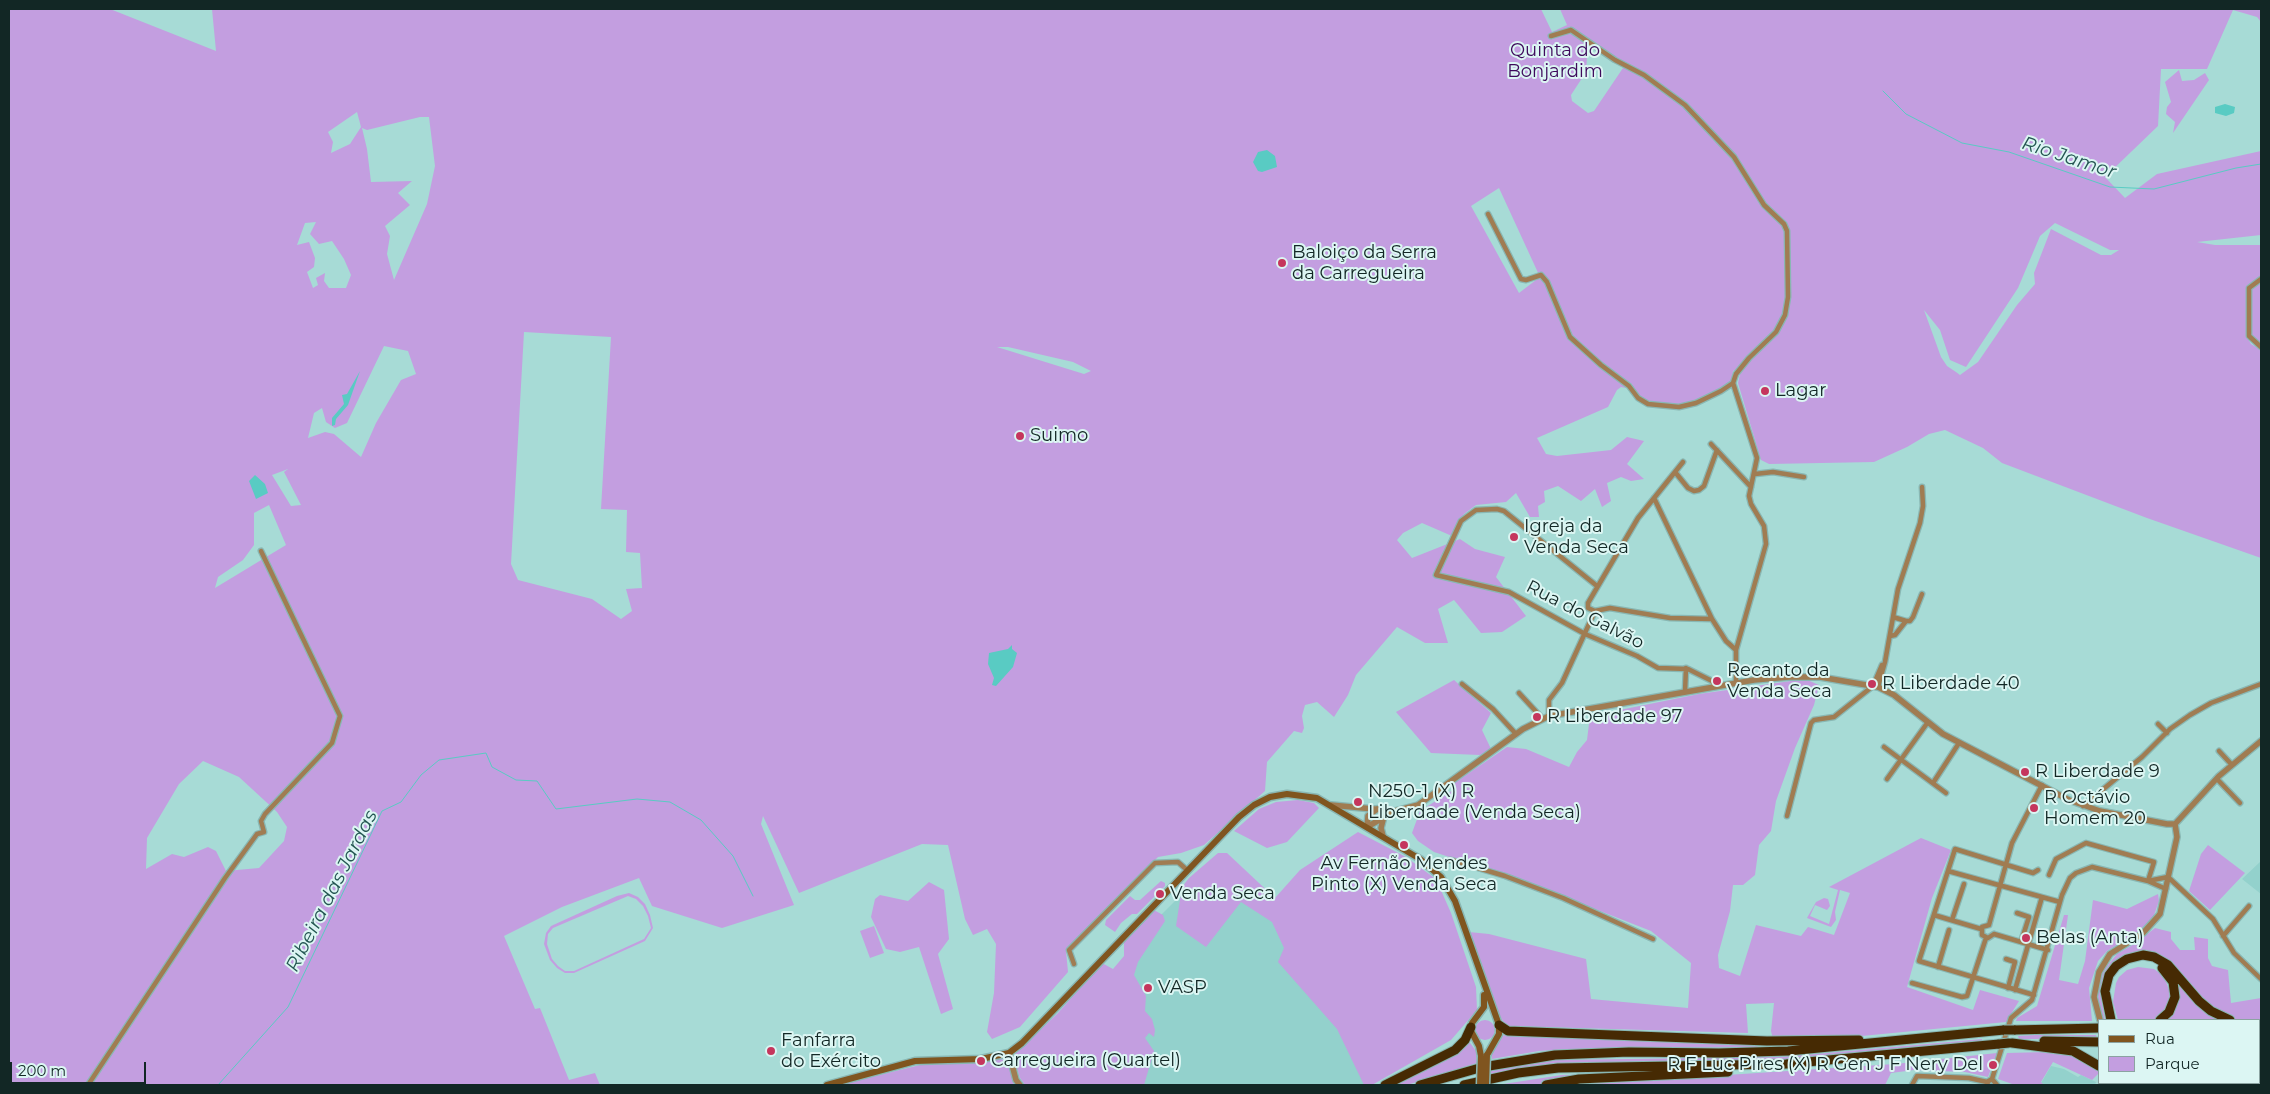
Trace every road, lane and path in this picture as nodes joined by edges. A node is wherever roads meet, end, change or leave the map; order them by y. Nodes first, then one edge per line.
1 (1551, 36) dead end
2 (1488, 214) dead end
3 (2261, 279) edge
4 (2261, 347) edge
5 (1732, 383) junction
6 (1711, 444) dead end
7 (1718, 450) junction
8 (1683, 462) dead end
9 (1675, 472) junction
10 (1755, 474) junction
11 (1804, 477) dead end
12 (1751, 487) junction
13 (1922, 488) dead end
14 (1654, 498) junction
15 (261, 551) dead end
16 (1597, 586) junction
17 (1922, 594) dead end
18 (1596, 612) junction
19 (1893, 617) junction
20 (1712, 619) junction
21 (1906, 621) junction
22 (1585, 634) junction
23 (1890, 636) junction
24 (1736, 650) junction
25 (1686, 668) junction
26 (1736, 683) junction
27 (1462, 684) dead end
28 (2261, 684) edge
29 (1716, 686) junction
30 (1876, 687) junction
31 (1685, 692) junction
32 (1519, 693) dead end
33 (1549, 716) junction
34 (1542, 718) junction
35 (1928, 722) junction
36 (2158, 724) dead end
37 (2167, 732) junction
38 (1516, 734) junction
39 (2261, 741) edge
40 (1959, 743) junction
41 (1884, 747) dead end
42 (2219, 751) dead end
43 (1900, 760) junction
44 (2232, 765) junction
45 (1886, 779) dead end
46 (2217, 779) junction
47 (1933, 783) junction
48 (2042, 785) junction
49 (1946, 793) dead end
50 (2240, 803) dead end
51 (1329, 805) junction
52 (2083, 806) junction
53 (1377, 809) junction
54 (1395, 811) junction
55 (1384, 816) junction
56 (1787, 816) dead end
57 (2175, 824) junction
58 (1366, 827) junction
59 (1383, 836) junction
60 (1440, 862) dead end
61 (2005, 865) junction
62 (1187, 870) junction
63 (2038, 870) dead end
64 (1948, 871) junction
65 (2049, 875) dead end
66 (2168, 877) junction
67 (2148, 880) junction
68 (1964, 884) dead end
69 (2000, 885) junction
70 (2166, 889) junction
71 (2042, 898) junction
72 (2060, 902) junction
73 (2249, 906) dead end
74 (2017, 913) dead end
75 (1934, 915) junction
76 (1952, 920) junction
77 (1989, 925) junction
78 (1950, 930) dead end
79 (1981, 930) junction
80 (1994, 934) junction
81 (2223, 936) junction
82 (1986, 938) junction
83 (1652, 939) dead end
84 (2021, 942) junction
85 (2028, 944) junction
86 (2048, 950) junction
87 (2006, 959) dead end
88 (1074, 964) dead end
89 (1938, 967) junction
90 (1973, 978) junction
91 (2261, 979) edge
92 (1912, 983) dead end
93 (1483, 986) junction
94 (2008, 988) junction
95 (2015, 990) junction
96 (2034, 994) junction
97 (1479, 1017) junction
98 (2111, 1019) edge
99 (2116, 1019) edge
100 (2161, 1019) edge
101 (2228, 1019) edge
102 (1498, 1023) junction
103 (2098, 1025) edge
104 (1471, 1027) junction
105 (1476, 1041) junction
106 (1494, 1041) junction
107 (1889, 1041) junction
108 (2098, 1042) edge
109 (2010, 1044) junction
110 (1009, 1053) junction
111 (1484, 1055) junction
112 (1786, 1064) junction
113 (2098, 1065) edge
114 (1940, 1078) junction
115 (1989, 1082) edge
116 (88, 1085) edge
117 (827, 1085) edge
118 (1020, 1085) edge
119 (1385, 1085) edge
120 (1420, 1085) edge
121 (1464, 1085) edge
122 (1480, 1085) edge
123 (1486, 1085) edge
124 (1546, 1085) edge
125 (1912, 1085) edge
126 (1938, 1085) edge
127 (1997, 1085) edge

1 - 5 street
2 - 5 street
3 - 4 street
5 - 10 street
6 - 7 street
7 - 9 street
7 - 12 street
8 - 9 street
9 - 14 street
10 - 11 street
10 - 12 street
12 - 24 street
13 - 19 street
14 - 16 street
14 - 20 street
15 - 116 street
16 - 18 street
16 - 22 street, Rua do Galvão
17 - 21 street
18 - 20 street
18 - 22 street
19 - 21 street
19 - 23 street
20 - 24 street
21 - 23 street
22 - 25 street, Rua do Galvão
22 - 33 street
23 - 30 street
24 - 26 street
25 - 29 street, Rua do Galvão
25 - 31 street
26 - 29 street
26 - 30 street
27 - 38 street
28 - 37 street
29 - 31 street
30 - 35 street
30 - 56 street
31 - 33 street
32 - 34 street
33 - 34 street
34 - 38 street
35 - 40 street
35 - 43 street
36 - 37 street
37 - 52 street
38 - 54 street
39 - 44 street
40 - 47 street
40 - 48 street
41 - 43 street
42 - 44 street
43 - 45 street
43 - 47 street
44 - 46 street
46 - 50 street
46 - 57 street
47 - 49 street
48 - 52 street
48 - 61 street
51 - 53 street
51 - 58 main road
51 - 62 main road
52 - 57 street
53 - 54 street
53 - 58 street
54 - 55 street
55 - 58 street
55 - 59 street
57 - 66 street
58 - 59 main road
59 - 93 main road
60 - 83 street
61 - 63 street
61 - 64 street
61 - 69 street
62 - 88 street
62 - 110 main road
64 - 69 street
64 - 75 street
65 - 67 street
66 - 67 street
66 - 70 street
66 - 81 street
67 - 70 street
67 - 72 street
68 - 76 street
69 - 71 street
69 - 77 street
70 - 103 street
71 - 72 street
71 - 85 street
72 - 86 street
73 - 81 street
74 - 84 street
75 - 76 street
75 - 89 street
76 - 79 street
77 - 79 street
77 - 80 street
78 - 89 street
79 - 82 street
80 - 82 street
80 - 84 street
81 - 91 street
82 - 90 street
84 - 85 street
85 - 86 street
85 - 95 street
86 - 96 street
87 - 94 street
89 - 90 street
90 - 92 street
90 - 94 street
93 - 97 main road
93 - 102 main road
94 - 95 street
95 - 96 street
96 - 115 street
97 - 102 main road
97 - 104 main road
98 - 101 highway
99 - 100 highway
102 - 106 main road
102 - 107 highway
103 - 107 highway, bridge
104 - 105 main road
104 - 119 highway
105 - 106 main road
105 - 111 main road
106 - 111 main road
107 - 120 highway
108 - 109 highway
109 - 112 highway, bridge
109 - 113 highway
110 - 117 main road
110 - 118 street
111 - 122 main road, bridge
111 - 123 main road, bridge
112 - 121 highway
112 - 124 highway
114 - 115 street
114 - 125 street
114 - 126 street
115 - 127 street

